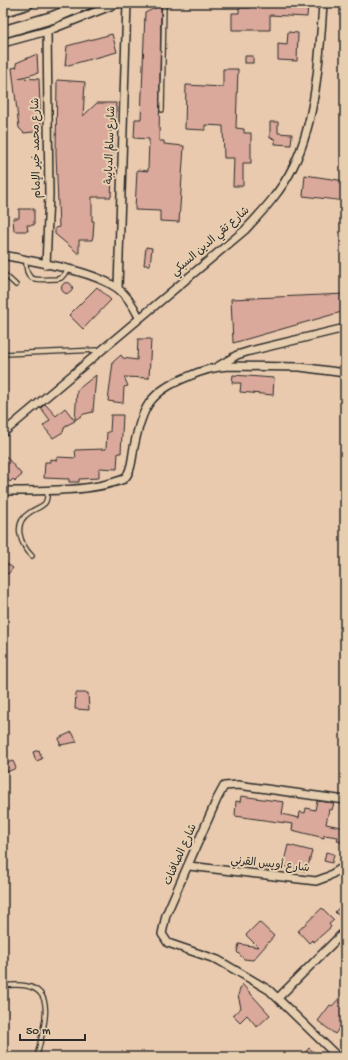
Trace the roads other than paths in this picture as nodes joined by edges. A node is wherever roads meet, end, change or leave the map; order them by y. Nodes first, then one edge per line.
1 (28, 3) edge
2 (87, 3) edge
3 (118, 3) edge
4 (127, 3) edge
5 (164, 3) edge
6 (323, 3) edge
7 (3, 11) edge
8 (47, 31) junction
9 (3, 32) edge
10 (3, 44) edge
11 (162, 110) dead end
12 (3, 255) edge
13 (26, 260) junction
14 (46, 265) junction
15 (68, 270) junction
16 (3, 273) edge
17 (16, 284) dead end
18 (118, 288) junction
19 (139, 318) junction
20 (345, 328) edge
21 (100, 350) junction
22 (3, 354) edge
23 (217, 367) junction
24 (345, 373) edge
25 (3, 433) edge
26 (3, 491) edge
27 (47, 491) junction
28 (32, 556) dead end
29 (345, 800) edge
30 (189, 866) junction
31 (345, 866) edge
32 (345, 931) edge
33 (3, 986) edge
34 (278, 998) junction
35 (37, 1057) edge
36 (338, 1057) edge

1 - 7 highway
2 - 9 highway
3 - 8 street
4 - 18 street, شارع سالم الدبايبة
5 - 11 lane
6 - 19 street, شارع تقي الدين السبكي
8 - 10 street
8 - 14 street, شارع محمد خير الإمام
12 - 13 street
13 - 14 street
13 - 15 lane
14 - 15 street
15 - 18 street
16 - 17 lane
18 - 19 street
19 - 21 street, شارع تقي الدين السبكي
20 - 23 street
21 - 22 lane
21 - 25 street, شارع تقي الدين السبكي
23 - 24 street
23 - 27 street
26 - 27 street
27 - 28 lane
29 - 30 street, شارع الصافنات
30 - 31 street, شارع أويس القرني
30 - 34 street, شارع الصافنات
32 - 34 street
33 - 35 lane
34 - 36 street

